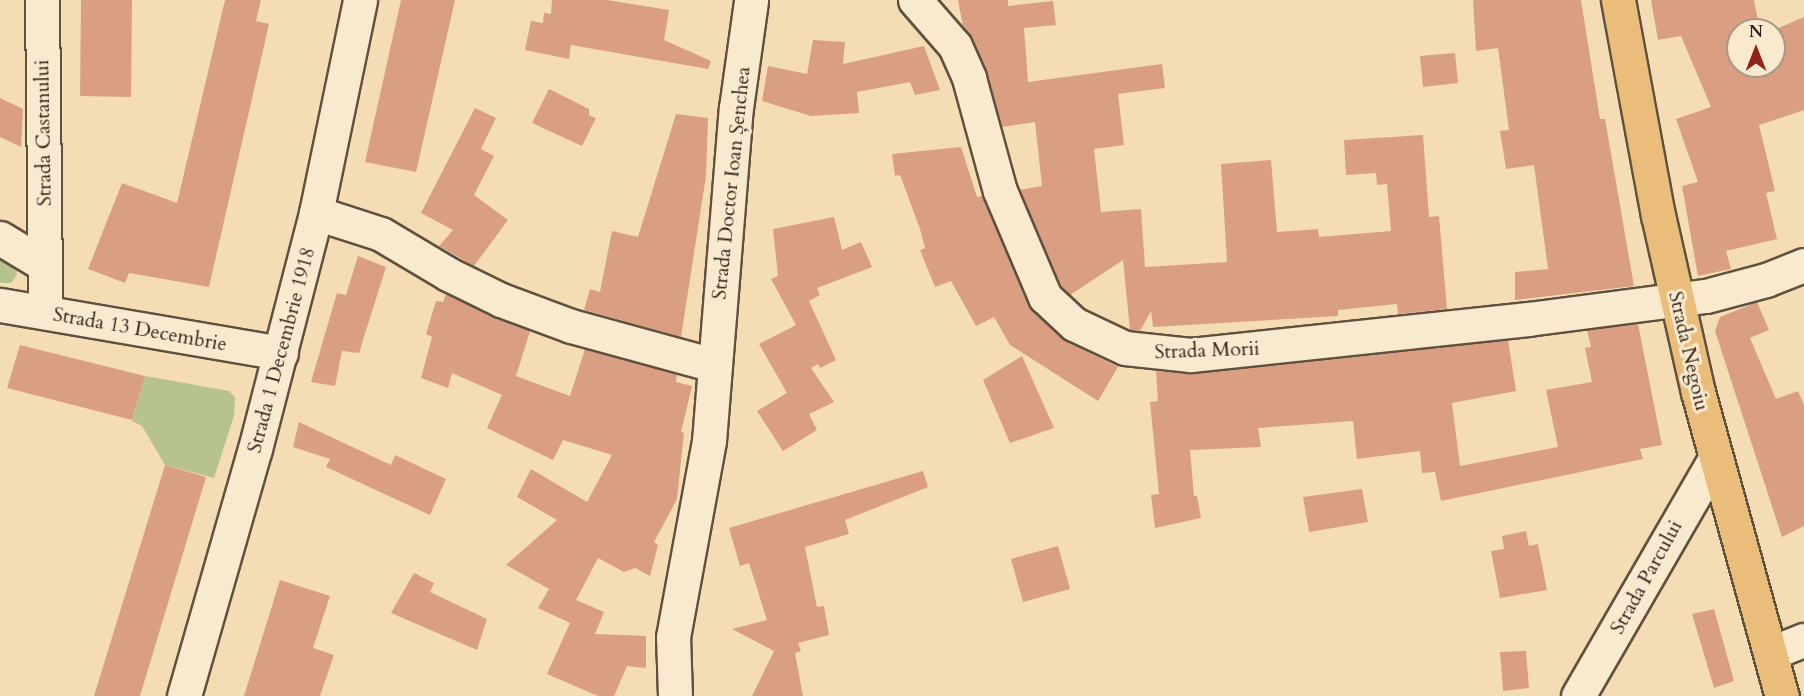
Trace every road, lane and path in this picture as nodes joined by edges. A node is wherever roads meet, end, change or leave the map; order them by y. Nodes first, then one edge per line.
1 (42, 0) edge
2 (360, 0) edge
3 (750, 0) edge
4 (915, 0) edge
5 (1618, 0) edge
6 (316, 213) junction
7 (0, 238) edge
8 (45, 265) junction
9 (1804, 265) edge
10 (1677, 300) junction
11 (0, 305) edge
12 (45, 312) junction
13 (281, 353) junction
14 (714, 365) junction
15 (1715, 459) junction
16 (1804, 640) edge
17 (1771, 653) junction
18 (184, 696) edge
19 (675, 696) edge
20 (1578, 696) edge
21 (1782, 696) edge

1 - 8 street, Strada Castanului
2 - 6 street, Strada 1 Decembrie 1918
3 - 14 street, Strada Doctor Ioan Șenchea
4 - 10 street, Strada Morii
5 - 10 main road, Strada Negoiu
6 - 13 street, Strada 1 Decembrie 1918
6 - 14 street
7 - 8 street
8 - 12 street, Strada Castanului
9 - 10 street, Strada Morii
10 - 15 main road, Strada Negoiu
11 - 12 street, Strada 13 Decembrie
12 - 13 street, Strada 13 Decembrie
13 - 18 street, Strada 1 Decembrie 1918
14 - 19 street, Strada Doctor Ioan Șenchea
15 - 17 main road, Strada Negoiu
15 - 20 street, Strada Parcului
16 - 17 street
17 - 21 main road, Strada Negoiu

